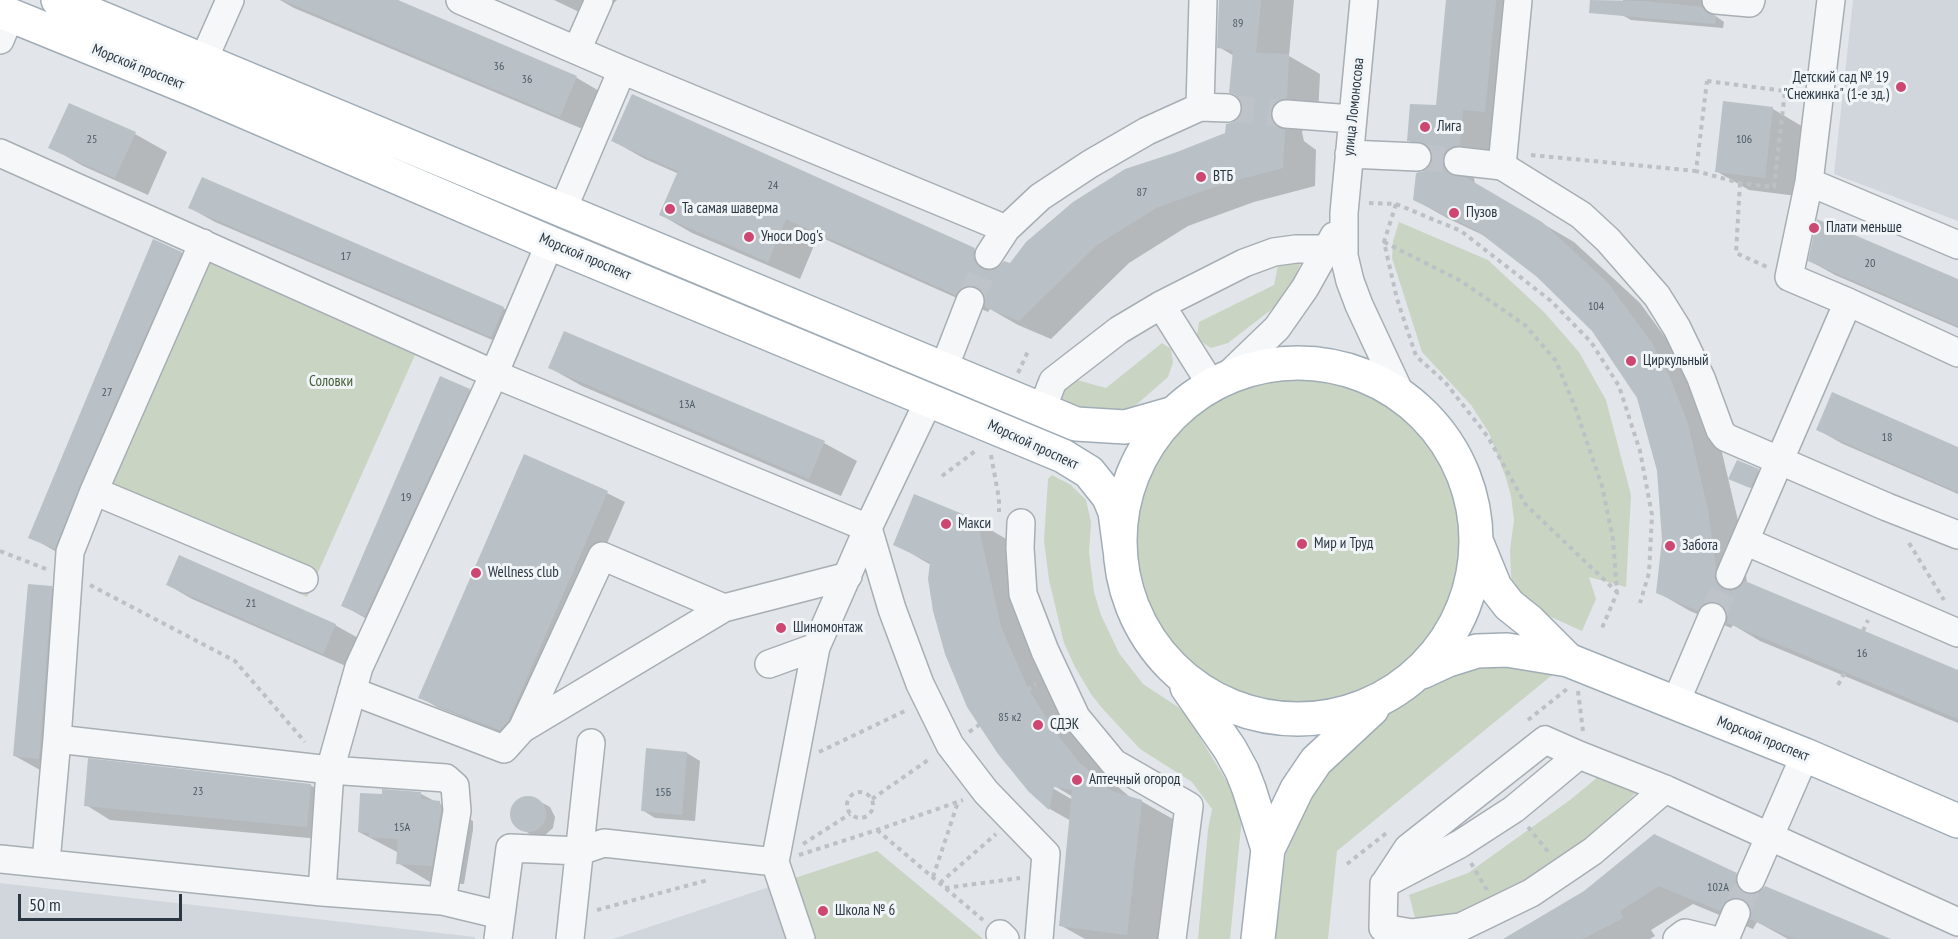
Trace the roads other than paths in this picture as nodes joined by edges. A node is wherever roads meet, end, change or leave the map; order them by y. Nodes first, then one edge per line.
1 (58, 0) edge
2 (230, 0) edge
3 (460, 0) edge
4 (599, 0) edge
5 (1203, 0) edge
6 (1364, 0) edge
7 (1518, 0) edge
8 (1716, 0) edge
9 (1751, 0) edge
10 (1831, 0) edge
11 (6, 17) edge
12 (577, 50) junction
13 (622, 70) junction
14 (198, 75) junction
15 (1200, 106) junction
16 (1227, 108) tunnel mouth
17 (1286, 114) tunnel mouth
18 (1352, 119) junction
19 (0, 153) edge
20 (1349, 154) junction
21 (1418, 157) tunnel mouth
22 (1503, 159) junction
23 (1458, 161) tunnel mouth
24 (1809, 182) junction
25 (1356, 208) junction
26 (563, 209) junction
27 (1005, 229) junction
28 (202, 243) junction
29 (550, 243) junction
30 (1958, 245) edge
31 (1328, 249) junction
32 (989, 255) tunnel mouth
33 (970, 301) tunnel mouth
34 (1848, 302) junction
35 (1161, 305) junction
36 (1958, 352) edge
37 (944, 368) junction
38 (494, 374) junction
39 (1218, 382) junction
40 (1401, 395) junction
41 (929, 400) junction
42 (1042, 409) junction
43 (1174, 413) junction
44 (1778, 461) junction
45 (94, 491) junction
46 (1021, 524) dead end
47 (868, 528) junction
48 (1958, 535) edge
49 (1745, 541) junction
50 (1476, 542) junction
51 (1120, 550) junction
52 (1730, 575) tunnel mouth
53 (848, 576) junction
54 (304, 579) dead end
55 (724, 608) junction
56 (1712, 617) tunnel mouth
57 (1958, 633) edge
58 (816, 647) junction
59 (769, 664) dead end
60 (1176, 671) junction
61 (1572, 671) junction
62 (1415, 676) junction
63 (352, 691) junction
64 (1384, 697) junction
65 (1675, 704) junction
66 (522, 729) junction
67 (57, 739) junction
68 (591, 743) dead end
69 (1581, 744) junction
70 (1805, 756) junction
71 (330, 770) junction
72 (1665, 789) junction
73 (1958, 821) edge
74 (1769, 838) junction
75 (1268, 849) junction
76 (580, 851) junction
77 (0, 859) edge
78 (46, 862) junction
79 (775, 862) junction
80 (1751, 879) tunnel mouth
81 (1384, 884) junction
82 (321, 892) junction
83 (442, 901) junction
84 (1736, 913) tunnel mouth
85 (1958, 922) edge
86 (499, 927) edge
87 (572, 928) edge
88 (1412, 936) edge
89 (801, 939) edge
90 (1039, 939) edge
91 (1172, 939) edge
92 (1257, 939) edge
93 (1677, 939) edge
94 (1710, 939) edge
95 (1725, 939) edge

1 - 14 main road, Морской проспект
2 - 14 street
3 - 12 street
4 - 12 street
5 - 15 street
6 - 18 street, улица Ломоносова
7 - 22 street
8 - 9 street
10 - 24 street
11 - 14 main road, Морской проспект
12 - 13 street
13 - 26 street
13 - 27 street
14 - 26 main road, Морской проспект
14 - 29 main road, Морской проспект
15 - 16 street
15 - 27 street
17 - 18 street
18 - 20 street, улица Ломоносова
19 - 28 street
20 - 21 street
20 - 25 street, улица Ломоносова
22 - 23 street
22 - 44 street
24 - 30 street
24 - 34 street
25 - 31 street
25 - 40 street
26 - 37 main road, Морской проспект
27 - 32 street
28 - 38 street
28 - 45 street
29 - 38 street
29 - 41 main road, Морской проспект
31 - 35 street
31 - 39 street
33 - 37 street
34 - 36 street
34 - 44 street
35 - 39 street
35 - 42 street
37 - 41 main road
37 - 42 main road, Морской проспект
38 - 47 street
38 - 63 street
39 - 40 main road
39 - 43 main road
40 - 50 main road
41 - 47 street
41 - 51 main road, Морской проспект
42 - 43 main road, Морской проспект
43 - 51 main road
44 - 48 street
44 - 49 street
45 - 54 street
45 - 67 street
46 - 91 street
47 - 53 street
47 - 90 street
49 - 52 street
49 - 57 street
50 - 61 main road
50 - 62 main road
51 - 60 main road
53 - 55 street
53 - 58 street
55 - 66 street
55 - 66 street
56 - 65 street
58 - 59 street
58 - 79 street
60 - 64 main road
60 - 75 main road
61 - 62 main road
61 - 65 main road, Морской проспект
62 - 64 main road
63 - 66 street
63 - 71 street
64 - 75 main road
65 - 70 main road, Морской проспект
67 - 71 street
67 - 78 street
68 - 76 street
69 - 72 street
69 - 81 street
69 - 81 street
70 - 73 main road, Морской проспект
70 - 74 street
71 - 82 street
71 - 83 street
72 - 74 street
72 - 88 street
74 - 80 street
74 - 85 street
75 - 92 main road
76 - 79 street
76 - 86 street
76 - 87 street
77 - 78 street
78 - 82 street
79 - 89 street
81 - 88 street
82 - 83 street
83 - 86 street
84 - 95 street
93 - 94 street

